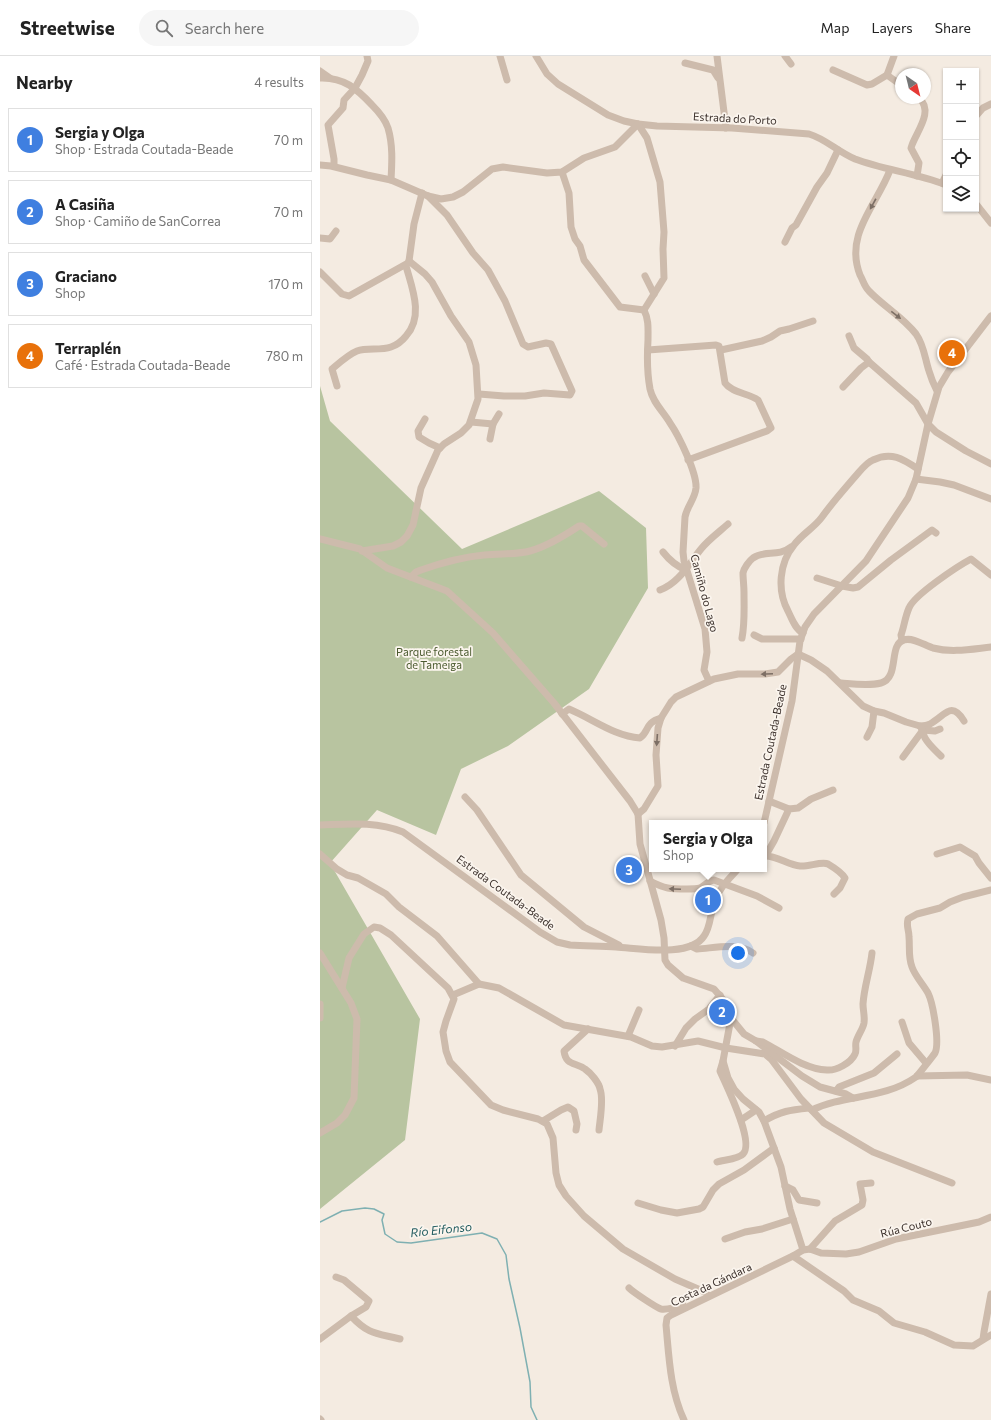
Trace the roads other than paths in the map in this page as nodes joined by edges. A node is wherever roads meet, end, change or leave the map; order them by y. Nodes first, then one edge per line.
1 (367, 56) edge
2 (500, 56) edge
3 (536, 56) edge
4 (717, 56) edge
5 (785, 56) edge
6 (894, 56) edge
7 (685, 63) dead end
8 (791, 64) dead end
9 (833, 70) dead end
10 (320, 71) edge
11 (887, 75) junction
12 (320, 78) edge
13 (330, 78) junction
14 (507, 80) dead end
15 (895, 81) edge
16 (721, 83) junction
17 (355, 88) junction
18 (924, 104) edge
19 (991, 104) edge
20 (979, 112) edge
21 (638, 124) junction
22 (726, 128) junction
23 (838, 150) junction
24 (320, 165) edge
25 (334, 166) junction
26 (890, 170) junction
27 (562, 172) junction
28 (917, 176) junction
29 (391, 180) junction
30 (943, 184) edge
31 (425, 195) junction
32 (979, 208) edge
33 (991, 223) edge
34 (336, 231) dead end
35 (320, 238) edge
36 (785, 242) dead end
37 (408, 263) junction
38 (320, 272) edge
39 (645, 276) dead end
40 (654, 294) junction
41 (644, 310) junction
42 (991, 316) edge
43 (813, 320) dead end
44 (849, 336) dead end
45 (648, 350) junction
46 (721, 350) junction
47 (869, 362) junction
48 (337, 386) dead end
49 (842, 387) dead end
50 (937, 391) junction
51 (479, 394) junction
52 (499, 414) dead end
53 (425, 419) dead end
54 (471, 422) junction
55 (493, 424) junction
56 (928, 424) junction
57 (490, 439) dead end
58 (440, 448) junction
59 (688, 460) junction
60 (991, 464) edge
61 (918, 469) junction
62 (916, 479) junction
63 (991, 499) edge
64 (728, 524) dead end
65 (936, 533) dead end
66 (320, 539) edge
67 (604, 544) dead end
68 (792, 546) junction
69 (362, 551) junction
70 (663, 552) dead end
71 (686, 570) junction
72 (991, 575) edge
73 (411, 577) junction
74 (817, 578) dead end
75 (842, 586) junction
76 (660, 590) dead end
77 (754, 635) dead end
78 (802, 636) junction
79 (742, 638) dead end
80 (902, 640) junction
81 (991, 647) edge
82 (798, 654) junction
83 (709, 681) junction
84 (841, 683) junction
85 (874, 711) junction
86 (562, 714) junction
87 (661, 718) junction
88 (964, 721) dead end
89 (922, 728) junction
90 (940, 729) dead end
91 (867, 737) dead end
92 (941, 756) dead end
93 (903, 757) dead end
94 (833, 790) dead end
95 (465, 797) dead end
96 (769, 801) junction
97 (789, 809) junction
98 (638, 814) junction
99 (765, 820) edge
100 (320, 824) edge
101 (767, 853) edge
102 (320, 854) edge
103 (937, 854) dead end
104 (767, 857) edge
105 (735, 872) edge
106 (991, 878) edge
107 (650, 881) junction
108 (725, 884) junction
109 (991, 890) edge
110 (834, 894) dead end
111 (779, 908) dead end
112 (691, 946) junction
113 (624, 947) junction
114 (664, 950) junction
115 (753, 953) dead end
116 (872, 953) dead end
117 (320, 954) edge
118 (479, 984) junction
119 (342, 988) junction
120 (453, 995) junction
121 (720, 995) junction
122 (320, 1004) edge
123 (639, 1010) dead end
124 (320, 1018) edge
125 (732, 1018) junction
126 (902, 1022) dead end
127 (588, 1029) junction
128 (628, 1036) junction
129 (756, 1041) junction
130 (676, 1046) junction
131 (726, 1048) junction
132 (898, 1054) dead end
133 (771, 1059) junction
134 (723, 1061) junction
135 (926, 1064) junction
136 (792, 1068) junction
137 (917, 1076) junction
138 (991, 1080) edge
139 (836, 1091) junction
140 (853, 1098) junction
141 (812, 1109) junction
142 (756, 1110) junction
143 (741, 1120) junction
144 (543, 1121) junction
145 (764, 1121) junction
146 (576, 1130) dead end
147 (599, 1130) dead end
148 (320, 1133) edge
149 (774, 1148) junction
150 (717, 1162) dead end
151 (952, 1182) dead end
152 (871, 1183) dead end
153 (785, 1186) junction
154 (638, 1203) dead end
155 (817, 1203) dead end
156 (991, 1217) edge
157 (793, 1220) junction
158 (725, 1239) dead end
159 (807, 1249) junction
160 (793, 1256) junction
161 (336, 1277) dead end
162 (629, 1288) dead end
163 (991, 1294) edge
164 (709, 1296) junction
165 (700, 1301) junction
166 (351, 1316) junction
167 (991, 1335) edge
168 (320, 1339) edge
169 (400, 1339) dead end
170 (983, 1339) junction
171 (684, 1420) edge

1 - 17 street
2 - 14 street
3 - 21 street, Estrada do Porto
4 - 16 street
5 - 8 street
6 - 11 street
7 - 16 street
9 - 11 street
10 - 13 street
11 - 15 street
12 - 13 street
13 - 17 street
16 - 22 street
17 - 25 street
17 - 29 street
18 - 28 street
19 - 20 street
21 - 22 street, Estrada do Porto
21 - 27 street
21 - 40 street
22 - 23 street, Estrada do Porto
23 - 26 street, Estrada do Porto
23 - 36 street
24 - 25 street
25 - 29 street
26 - 28 street, Estrada do Porto
26 -> 50 street
27 - 31 street
27 - 41 street
28 - 30 street, Estrada do Porto
29 - 31 street
31 - 37 street
31 - 51 street
32 - 33 street
34 - 35 street
37 - 38 street
37 - 48 street
37 - 51 street
39 - 40 street
40 - 41 street
41 - 45 street, Camiño do Lago
42 - 50 street, Estrada Coutada-Beade
43 - 46 street
44 - 47 street
45 - 46 street
45 - 59 street, Camiño do Lago
46 - 59 street
47 - 49 street
47 - 56 street
50 - 56 street, Estrada Coutada-Beade
51 - 54 street
52 - 55 street
53 - 58 street
54 - 55 street
54 - 58 street
55 - 57 street
56 - 60 street
56 - 61 street, Estrada Coutada-Beade
58 - 69 street
59 - 71 street, Camiño do Lago
61 - 62 street, Estrada Coutada-Beade
61 - 68 street
62 - 63 street
62 - 75 street, Estrada Coutada-Beade
64 - 71 street
65 - 75 street
66 - 69 street
67 - 73 street
68 - 78 street
68 - 79 street
69 - 73 street
70 - 71 street
71 - 76 street
71 - 83 street, Camiño do Lago
72 - 80 street
73 - 86 street
74 - 75 street
75 - 78 street, Estrada Coutada-Beade
77 - 78 street
78 - 82 street, Estrada Coutada-Beade
80 - 81 street
80 - 84 street
82 -> 83 street
82 - 84 street
82 - 96 street, Estrada Coutada-Beade
83 - 87 street
84 - 85 street
85 - 89 street
85 - 91 street
86 - 87 street
86 - 98 street
87 -> 98 street
88 - 89 street
89 - 90 street
89 - 92 street
89 - 93 street
94 - 97 street
95 - 113 street
96 - 97 street
96 - 99 street, Estrada Coutada-Beade
97 - 101 street
98 - 107 street
100 - 113 street, Estrada Coutada-Beade
102 - 118 street
103 - 106 street
104 - 110 street
105 - 108 street
108 -> 107 street
107 - 114 street
108 - 111 street
108 - 112 street
109 - 135 street
112 - 114 street, Estrada Coutada-Beade
112 - 115 street, Estrada Coutada-Beade
113 - 114 street, Estrada Coutada-Beade
114 - 121 street
116 - 129 street
117 - 119 street
118 - 120 street
118 - 127 street
119 - 120 street
119 - 148 street
120 - 144 street
121 - 125 street
121 - 130 street
122 - 124 street
123 - 128 street
125 - 129 street
125 - 131 street
126 - 135 street
127 - 128 street
127 - 147 street
128 - 130 street
129 - 136 street
130 - 131 street
131 - 133 street
131 - 134 street
132 - 139 street
133 - 136 street
133 - 141 street
134 - 142 street
134 - 143 street
135 - 137 street
136 - 139 street
137 - 138 street
137 - 140 street
139 - 140 street
140 - 141 street
141 - 145 street
141 - 151 street
142 - 143 street
142 - 145 street
143 - 150 street
144 - 146 street
144 - 164 street
145 - 149 street
149 - 153 street
149 - 154 street
152 - 159 street, Costa da Gándara
153 - 155 street
153 - 157 street
156 - 159 street, Rúa Couto
157 - 158 street
157 - 159 street
159 - 160 street, Costa da Gándara
160 - 164 street, Costa da Gándara
160 - 170 street
161 - 166 street
162 - 165 street
163 - 170 street
164 - 165 street, Costa da Gándara
165 - 171 street, Costa da Gándara
166 - 168 street
166 - 169 street
167 - 170 street

